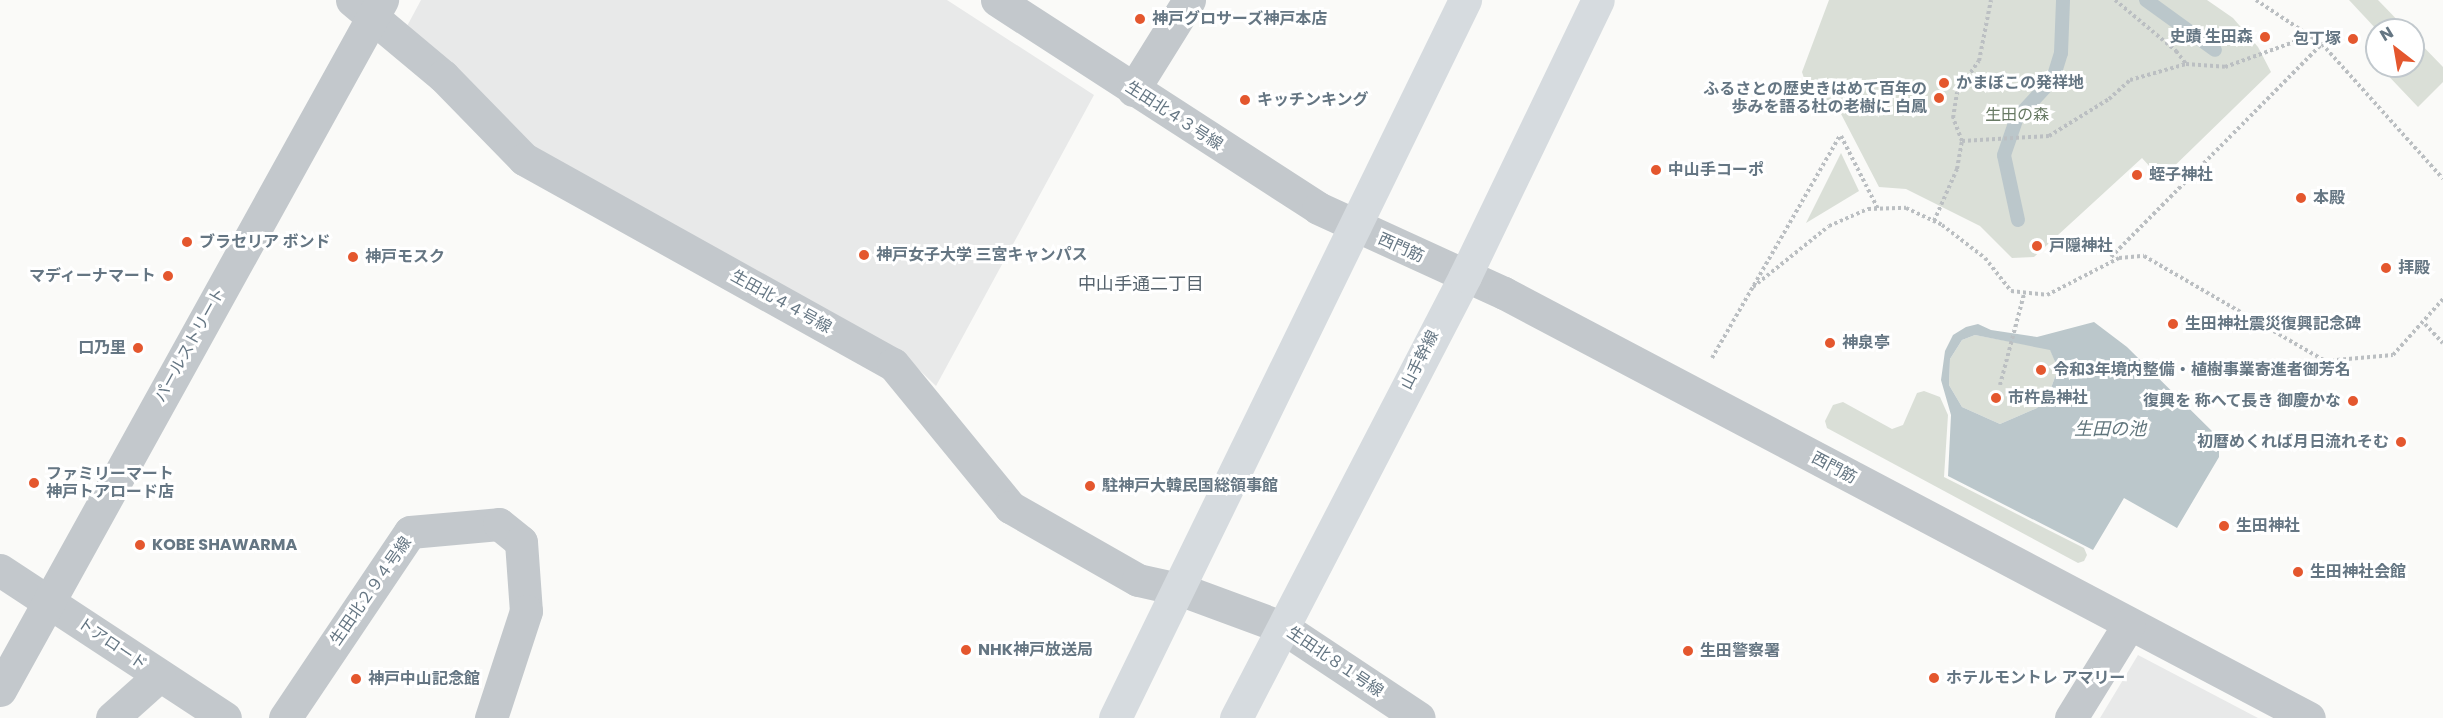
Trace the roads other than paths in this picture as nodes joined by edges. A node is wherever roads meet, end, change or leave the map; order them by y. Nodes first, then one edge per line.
1 (997, 0) edge
2 (1189, 0) edge
3 (1465, 0) edge
4 (1598, 0) edge
5 (369, 5) edge
6 (1030, 9) edge
7 (1132, 90) junction
8 (1355, 227) junction
9 (1465, 276) junction
10 (0, 570) edge
11 (1179, 589) junction
12 (48, 601) junction
13 (2129, 624) junction
14 (1282, 627) junction
15 (159, 676) junction
16 (0, 690) edge
17 (112, 718) edge
18 (225, 718) edge
19 (285, 718) edge
20 (491, 718) edge
21 (1115, 718) edge
22 (1236, 718) edge
23 (1419, 718) edge
24 (2071, 718) edge
25 (2309, 718) edge

1 - 6 street, 生田北４３号線
2 - 7 street
3 - 8 main road
4 - 9 main road, 山手幹線
5 - 11 street, 生田北４４号線
5 - 12 street, パールストリート
6 - 7 street, 生田北４３号線
7 - 8 street, 生田北４３号線
8 - 9 street, 西門筋
8 - 11 main road
9 - 13 street, 西門筋
9 - 14 main road, 山手幹線
10 - 12 street, トアロード
11 - 14 street, 生田北８１号線
11 - 21 main road
12 - 15 street, トアロード
12 - 16 street, パールストリート
13 - 24 street
13 - 25 street, 西門筋
14 - 22 main road, 山手幹線
14 - 23 street, 生田北８１号線
15 - 17 street
15 - 18 street, トアロード
19 - 20 street, 生田北２９４号線

